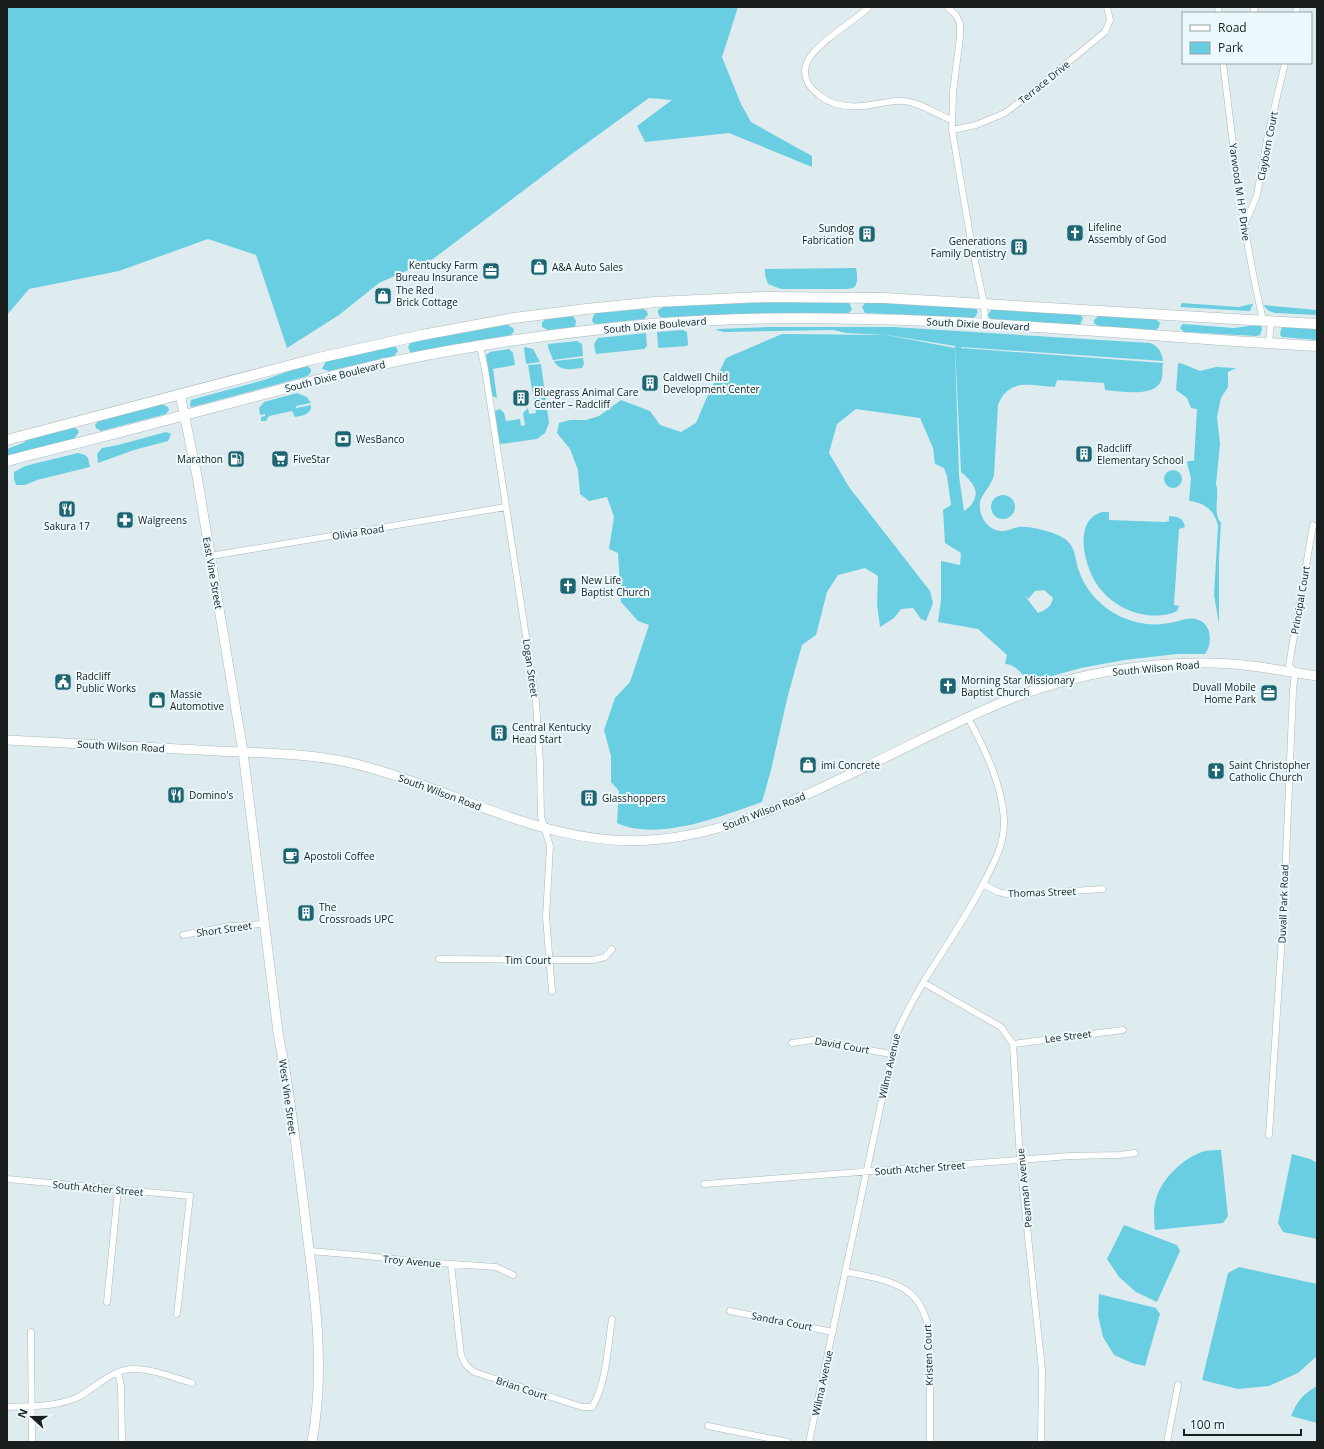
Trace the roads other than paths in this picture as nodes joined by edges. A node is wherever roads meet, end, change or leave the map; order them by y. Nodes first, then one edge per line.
1 (869, 7) edge
2 (947, 7) edge
3 (1107, 7) edge
4 (1223, 64) edge
5 (1285, 64) edge
6 (952, 120) junction
7 (952, 130) junction
8 (1244, 228) junction
9 (984, 303) junction
10 (1267, 320) junction
11 (985, 324) junction
12 (1317, 324) edge
13 (1268, 343) junction
14 (480, 346) junction
15 (1317, 346) edge
16 (180, 394) junction
17 (184, 416) junction
18 (7, 440) edge
19 (7, 461) edge
20 (506, 507) junction
21 (1313, 525) dead end
22 (210, 556) junction
23 (1295, 673) junction
24 (1317, 676) edge
25 (968, 718) junction
26 (7, 740) edge
27 (243, 752) junction
28 (545, 829) junction
29 (983, 884) junction
30 (1103, 889) dead end
31 (264, 924) junction
32 (183, 935) dead end
33 (612, 949) dead end
34 (439, 959) dead end
35 (549, 960) junction
36 (924, 983) junction
37 (552, 991) dead end
38 (1123, 1030) dead end
39 (792, 1043) dead end
40 (1013, 1044) junction
41 (891, 1054) junction
42 (1269, 1135) dead end
43 (1135, 1153) dead end
44 (1020, 1160) junction
45 (866, 1172) junction
46 (7, 1179) edge
47 (704, 1184) dead end
48 (118, 1190) junction
49 (310, 1251) junction
50 (451, 1264) junction
51 (846, 1272) junction
52 (512, 1275) dead end
53 (107, 1302) dead end
54 (730, 1311) dead end
55 (177, 1314) dead end
56 (612, 1320) dead end
57 (30, 1332) dead end
58 (833, 1332) junction
59 (118, 1372) junction
60 (192, 1383) dead end
61 (1178, 1385) dead end
62 (31, 1405) junction
63 (7, 1407) edge
64 (708, 1426) dead end
65 (32, 1442) edge
66 (122, 1442) edge
67 (312, 1442) edge
68 (788, 1442) edge
69 (810, 1442) edge
70 (930, 1442) edge
71 (1041, 1442) edge
72 (1167, 1442) edge

1 - 6 street
2 - 6 street
3 - 7 street, Terrace Drive
4 - 8 street, Yarwood M H P Drive
5 - 8 street, Clayborn Court
6 - 7 street
7 - 9 street
8 - 10 street, Yarwood M H P Drive
9 - 10 highway, South Dixie Boulevard
9 - 11 street
9 - 16 highway, South Dixie Boulevard
10 - 12 highway, South Dixie Boulevard
10 - 13 street, Yarwood M H P Drive
11 - 13 highway, South Dixie Boulevard
11 - 14 highway, South Dixie Boulevard
13 - 15 highway, South Dixie Boulevard
14 - 17 highway, South Dixie Boulevard
14 - 20 street, Logan Street
16 - 17 main road, East Vine Street
16 - 18 highway, South Dixie Boulevard
17 - 19 highway, South Dixie Boulevard
17 - 22 main road, East Vine Street
20 - 22 street, Olivia Road
20 - 28 street, Logan Street
21 - 23 street, Principal Court
22 - 27 main road, East Vine Street
23 - 24 main road, South Wilson Road
23 - 25 main road, South Wilson Road
23 - 42 street, Duvall Park Road
25 - 28 main road, South Wilson Road
25 - 29 street, Wilma Avenue
26 - 27 main road, South Wilson Road
27 - 28 main road, South Wilson Road
27 - 31 main road, West Vine Street
28 - 35 street, Logan Street
29 - 30 street, Thomas Street
29 - 36 street, Wilma Avenue
31 - 32 street, Short Street
31 - 49 main road, West Vine Street
33 - 35 street, Tim Court
34 - 35 street, Tim Court
35 - 37 street, Logan Street
36 - 40 street
36 - 41 street, Wilma Avenue
38 - 40 street, Lee Street
39 - 41 street, David Court
40 - 44 street, Pearman Avenue
41 - 45 street, Wilma Avenue
43 - 44 street, South Atcher Street
44 - 45 street, South Atcher Street
44 - 71 street, Pearman Avenue
45 - 47 street, South Atcher Street
45 - 51 street, Wilma Avenue
46 - 48 street, South Atcher Street
48 - 53 street
48 - 55 street, South Atcher Street
49 - 50 street, Troy Avenue
49 - 67 main road, West Vine Street
50 - 52 street, Troy Avenue
50 - 56 street, Brian Court
51 - 58 street, Wilma Avenue
51 - 70 street, Kristen Court
54 - 58 street, Sandra Court
57 - 62 street
58 - 69 street, Wilma Avenue
59 - 60 street
59 - 62 street
59 - 66 street
61 - 72 street
62 - 63 street
62 - 65 street
64 - 68 street

